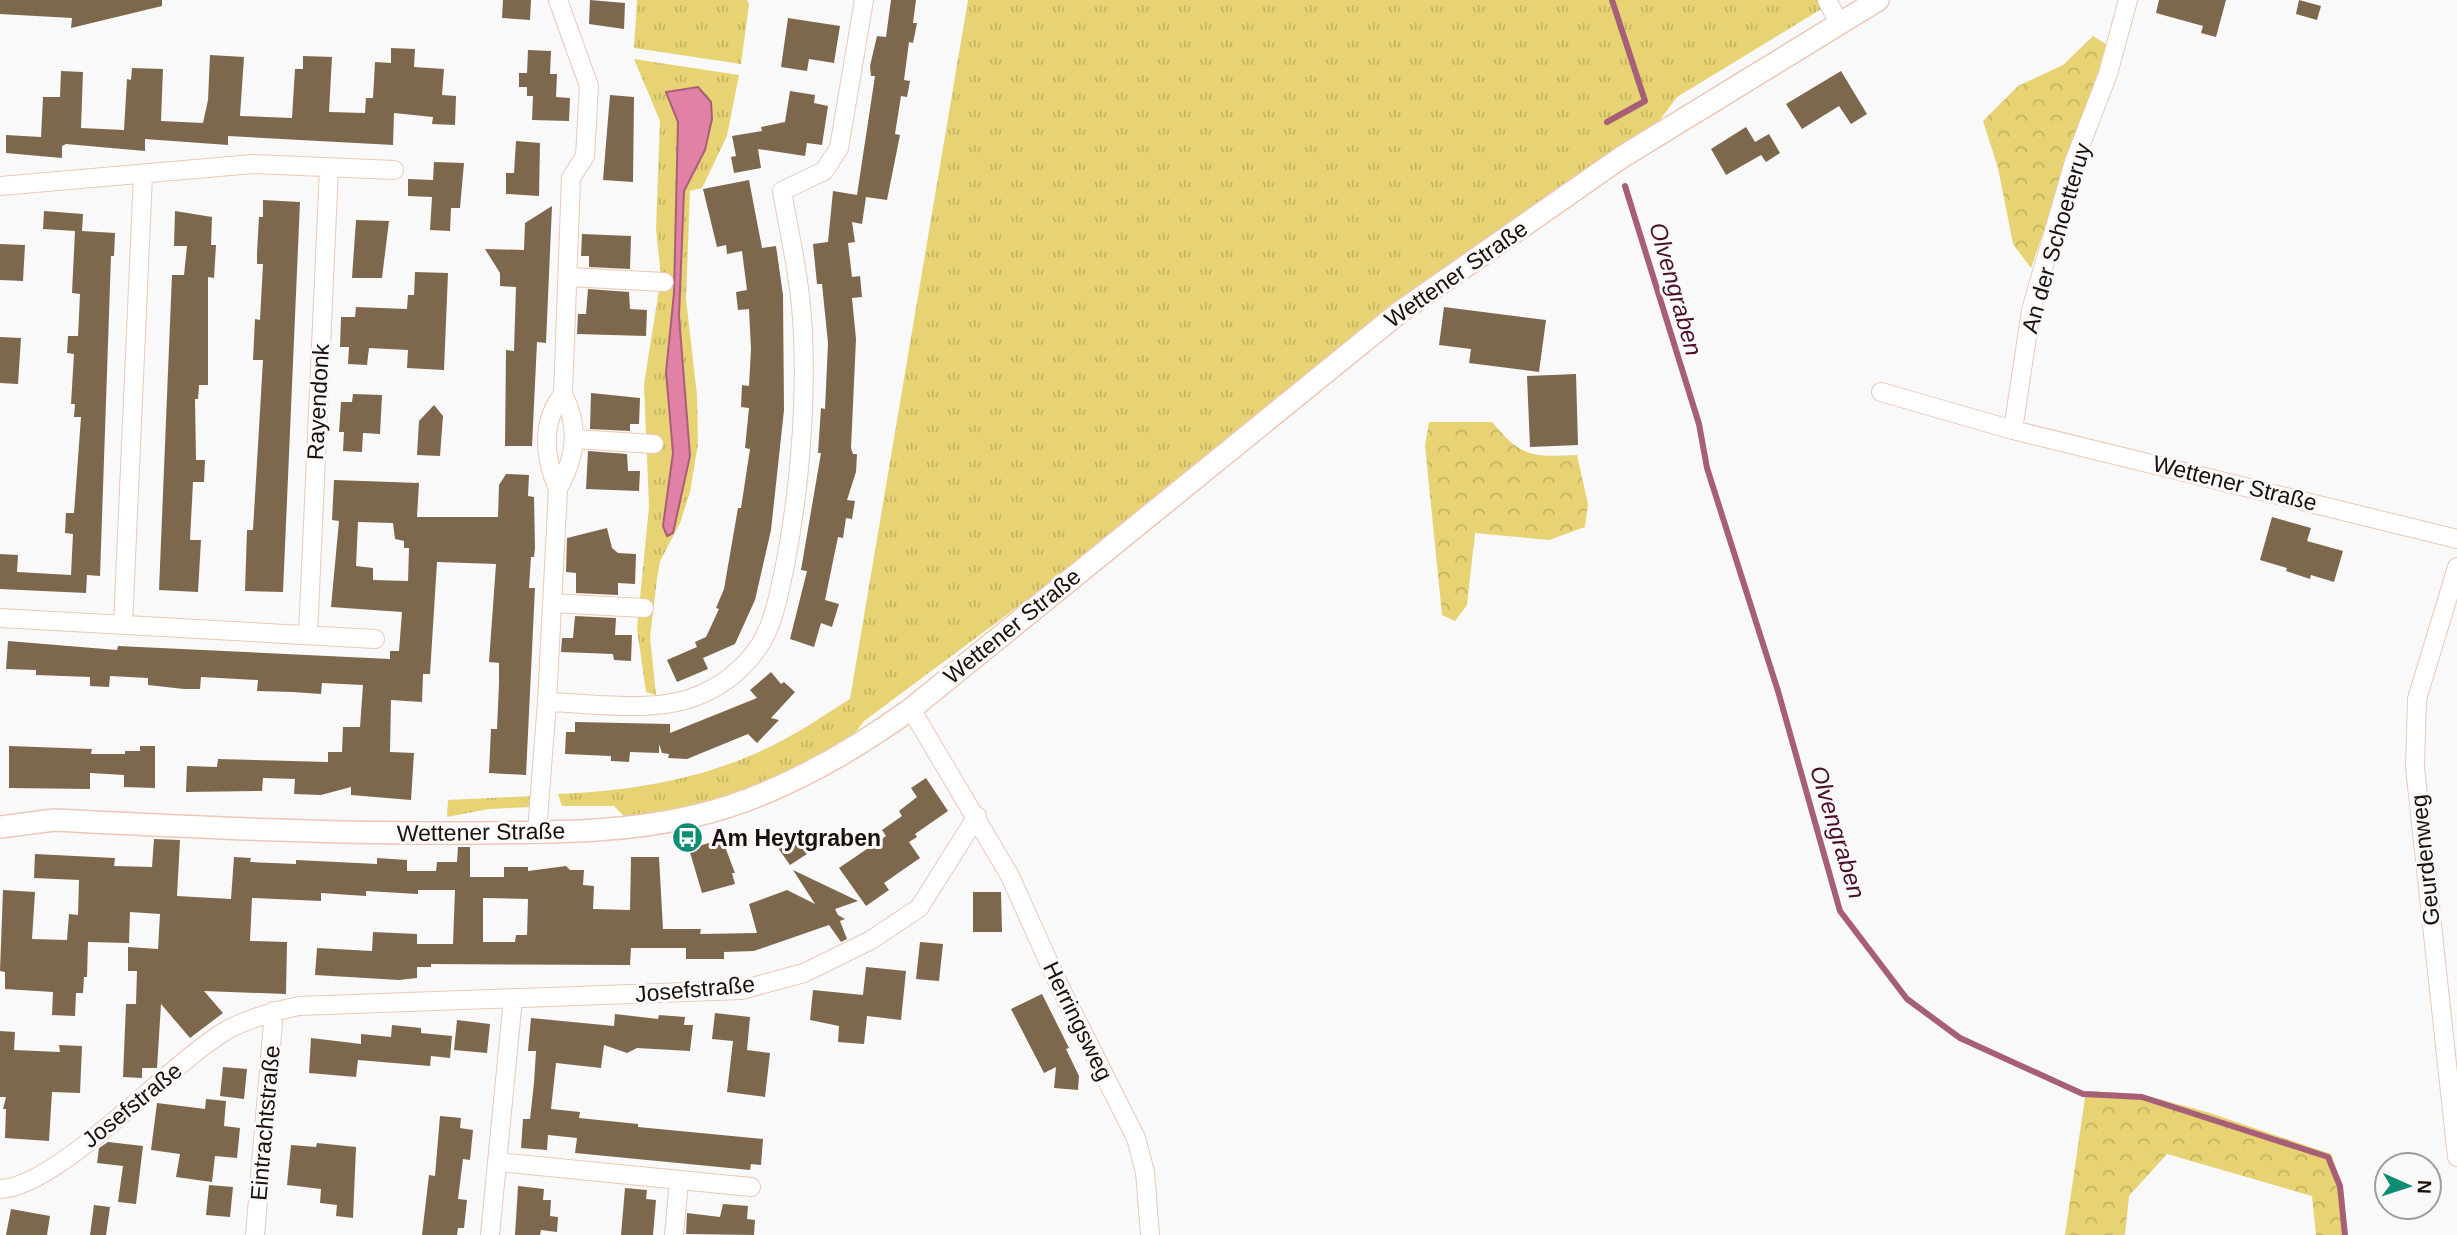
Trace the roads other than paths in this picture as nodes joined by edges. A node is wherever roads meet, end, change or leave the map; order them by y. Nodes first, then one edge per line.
1 (558, 0) edge
2 (864, 0) edge
3 (1827, 0) edge
4 (1878, 0) edge
5 (2128, 0) edge
6 (1839, 23) junction
7 (329, 168) junction
8 (394, 170) dead end
9 (143, 175) junction
10 (0, 186) edge
11 (569, 277) junction
12 (664, 282) dead end
13 (1881, 392) dead end
14 (563, 394) junction
15 (2013, 430) junction
16 (575, 439) junction
17 (654, 444) dead end
18 (558, 489) junction
19 (2457, 540) edge
20 (2457, 567) edge
21 (552, 603) junction
22 (644, 608) dead end
23 (0, 618) edge
24 (123, 625) junction
25 (308, 635) junction
26 (375, 639) dead end
27 (547, 702) junction
28 (911, 709) junction
29 (976, 816) junction
30 (0, 827) edge
31 (537, 832) junction
32 (513, 998) junction
33 (274, 1011) junction
34 (2457, 1157) edge
35 (498, 1162) junction
36 (679, 1181) junction
37 (751, 1187) dead end
38 (0, 1189) edge
39 (255, 1235) edge
40 (491, 1235) edge
41 (674, 1235) edge
42 (1150, 1235) edge

1 - 11 street
2 - 27 street
3 - 6 street
4 - 6 street, Wettener Straße
5 - 15 street, An der Schoetteruy
6 - 28 street, Wettener Straße
7 - 8 street
7 - 9 street
7 - 25 street, Rayendonk
9 - 10 street
9 - 24 street
11 - 12 street
11 - 14 street
13 - 15 street
14 - 16 street
14 - 18 street
15 - 19 street, Wettener Straße
16 - 17 street
16 - 18 street
18 - 21 street
20 - 34 street, Geurdenweg
21 - 22 street
21 - 27 street
23 - 24 street
24 - 25 street
25 - 26 street
27 - 31 street
28 - 29 street
28 - 31 street, Wettener Straße
29 - 32 street, Josefstraße
29 - 42 street, Herringsweg
30 - 31 street, Wettener Straße
32 - 33 street, Josefstraße
32 - 35 street
33 - 38 street, Josefstraße
33 - 39 street, Eintrachtstraße
35 - 36 street
35 - 40 street
36 - 37 street
36 - 41 street

